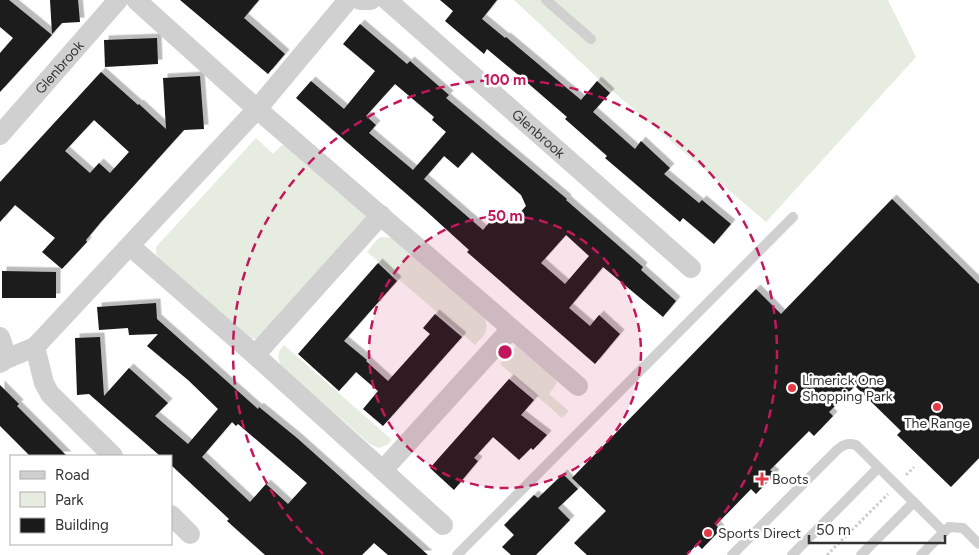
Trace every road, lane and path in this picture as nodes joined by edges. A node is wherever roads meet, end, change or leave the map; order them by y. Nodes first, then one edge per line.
1 (118, 0) edge
2 (136, 0) edge
3 (348, 0) edge
4 (360, 0) edge
5 (371, 0) edge
6 (387, 0) edge
7 (546, 0) edge
8 (590, 39) dead end
9 (257, 109) junction
10 (0, 135) edge
11 (381, 215) junction
12 (793, 217) dead end
13 (130, 246) junction
14 (691, 268) dead end
15 (511, 329) junction
16 (0, 337) edge
17 (35, 347) junction
18 (255, 355) junction
19 (3, 361) edge
20 (578, 386) dead end
21 (111, 455) edge
22 (914, 467) dead end
23 (878, 468) junction
24 (383, 470) junction
25 (896, 486) junction
26 (914, 502) junction
27 (172, 517) edge
28 (443, 525) dead end
29 (944, 532) junction
30 (190, 534) dead end
31 (979, 544) edge
32 (457, 555) edge
33 (732, 555) edge
34 (792, 555) edge
35 (827, 555) edge
36 (861, 555) edge
37 (922, 555) edge

1 - 10 street, Glenbrook
2 - 9 street
3 - 9 street
4 - 5 street
6 - 14 street, Glenbrook
7 - 8 lane
9 - 11 street
9 - 13 street
11 - 15 street
11 - 18 street
12 - 32 lane
13 - 17 street
13 - 18 street
15 - 20 street
15 - 24 street
16 - 19 street
17 - 19 street
17 - 21 street
18 - 24 street
22 - 25 path
23 - 25 lane
23 - 33 lane
23 - 34 lane
24 - 28 street
25 - 26 lane
25 - 35 path
26 - 29 lane
26 - 36 lane
27 - 30 street
29 - 31 lane
29 - 37 lane

